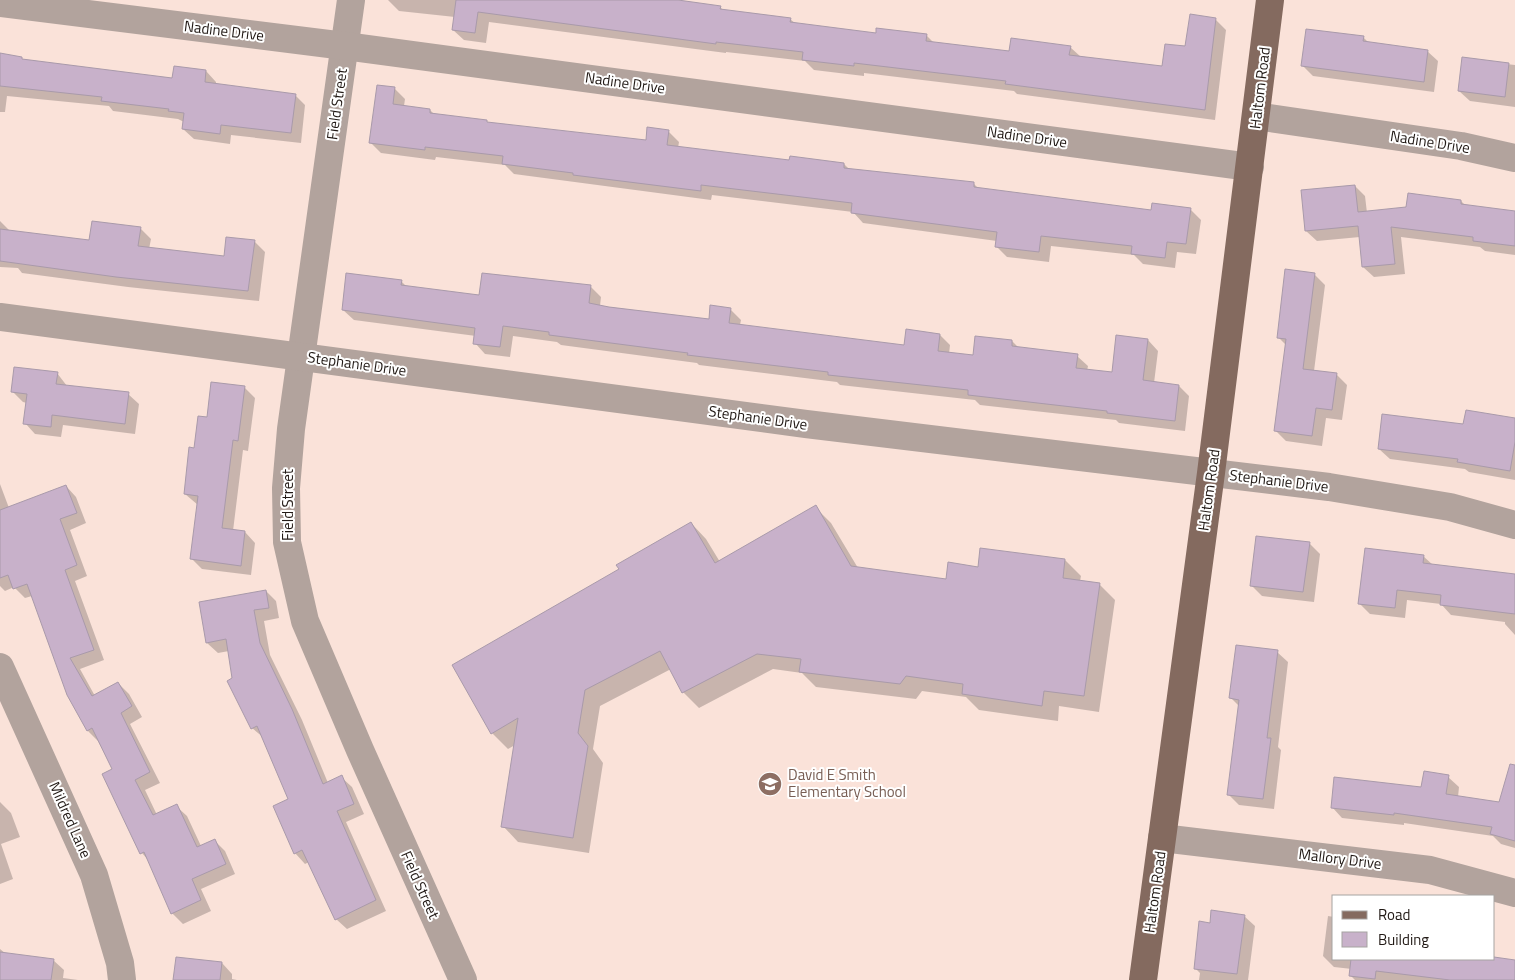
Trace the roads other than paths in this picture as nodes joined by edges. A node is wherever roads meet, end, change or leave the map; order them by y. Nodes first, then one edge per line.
1 (350, 0) edge
2 (1270, 0) edge
3 (0, 3) edge
4 (345, 46) junction
5 (1256, 116) junction
6 (1515, 158) edge
7 (1250, 167) junction
8 (0, 317) edge
9 (301, 357) junction
10 (1211, 473) junction
11 (1515, 525) edge
12 (0, 667) edge
13 (1162, 838) junction
14 (1515, 893) edge
15 (122, 980) edge
16 (463, 980) edge
17 (1143, 980) edge

1 - 4 street, Field Street
2 - 5 main road, Haltom Road
3 - 4 street, Nadine Drive
4 - 7 street, Nadine Drive
4 - 9 street, Field Street
5 - 6 street, Nadine Drive
5 - 7 main road, Haltom Road
7 - 10 main road, Haltom Road
8 - 9 street, Stephanie Drive
9 - 10 street, Stephanie Drive
9 - 16 street, Field Street
10 - 11 street, Stephanie Drive
10 - 13 main road, Haltom Road
12 - 15 street, Mildred Lane
13 - 14 street, Mallory Drive
13 - 17 main road, Haltom Road

